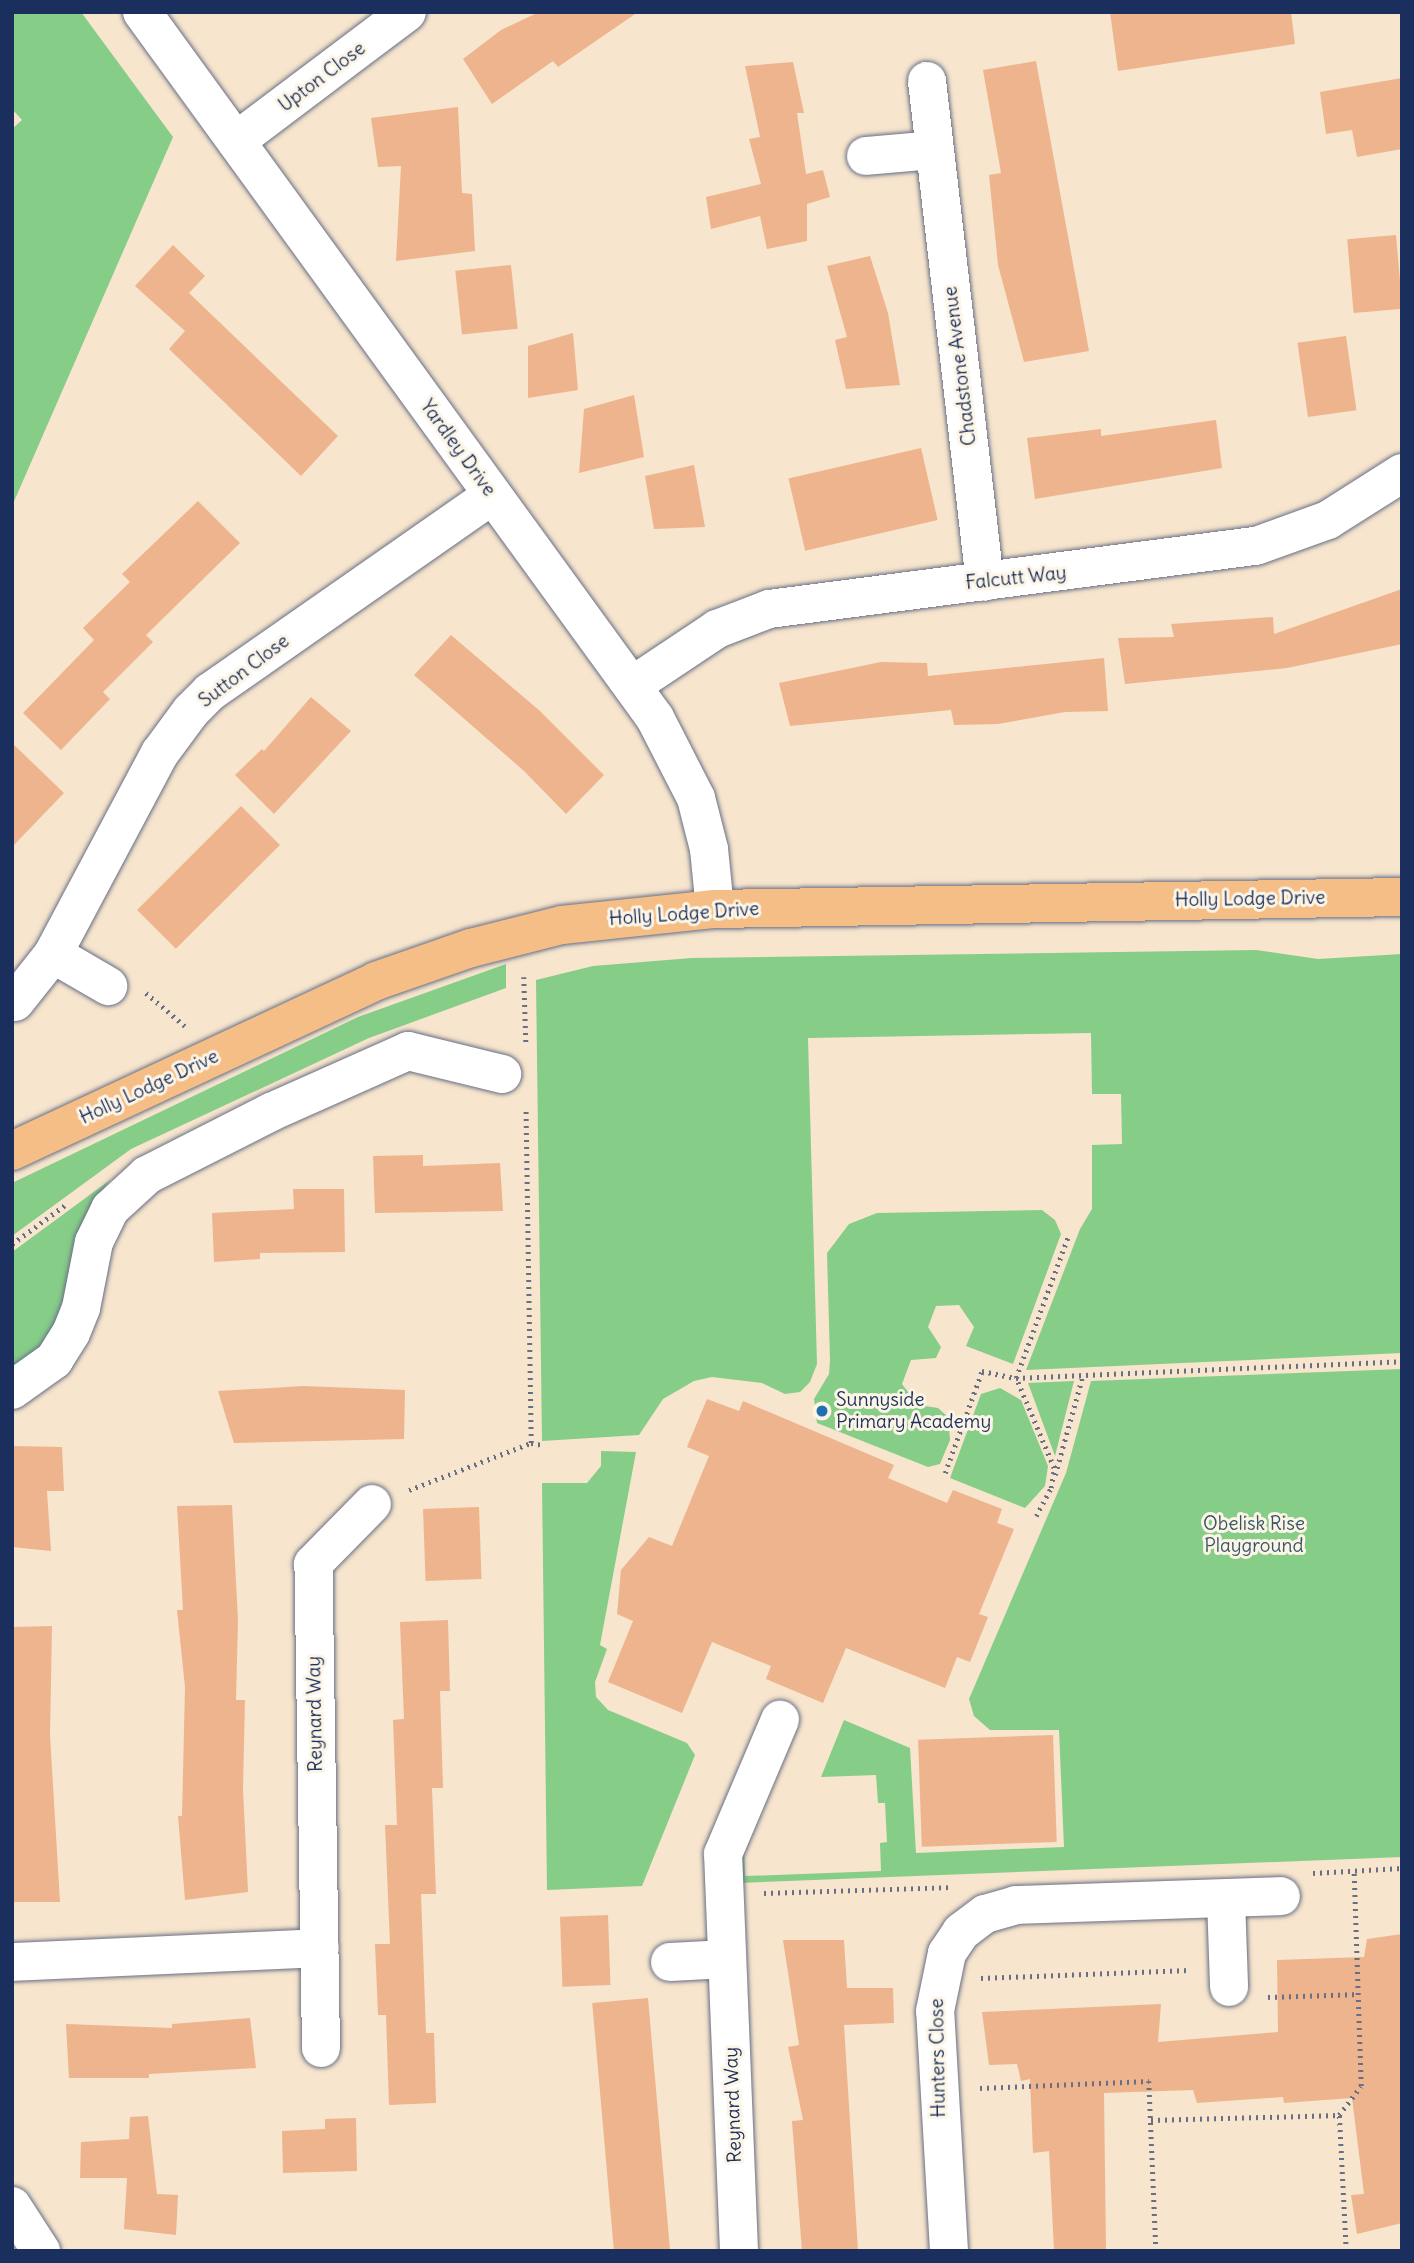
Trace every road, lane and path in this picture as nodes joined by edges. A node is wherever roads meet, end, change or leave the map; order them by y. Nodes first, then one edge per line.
1 (142, 12) edge
2 (407, 12) edge
3 (927, 81) dead end
4 (236, 141) junction
5 (934, 150) junction
6 (866, 156) dead end
7 (1402, 473) edge
8 (492, 495) junction
9 (985, 582) junction
10 (633, 685) junction
11 (1402, 897) edge
12 (715, 909) junction
13 (54, 954) junction
14 (524, 977) dead end
15 (108, 986) joint
16 (15, 1002) dead end
17 (189, 1028) dead end
18 (518, 1074) junction
19 (12, 1151) edge
20 (76, 1197) dead end
21 (1068, 1237) dead end
22 (12, 1244) edge
23 (1402, 1361) edge
24 (1083, 1375) junction
25 (1016, 1378) junction
26 (12, 1390) edge
27 (531, 1443) junction
28 (542, 1445) dead end
29 (945, 1473) dead end
30 (1055, 1476) junction
31 (372, 1504) joint
32 (1037, 1516) dead end
33 (780, 1720) dead end
34 (1402, 1868) edge
35 (1281, 1896) dead end
36 (1226, 1899) junction
37 (320, 1948) junction
38 (727, 1959) junction
39 (12, 1962) edge
40 (670, 1962) dead end
41 (1229, 1978) junction
42 (939, 1979) junction
43 (1359, 1994) junction
44 (321, 2048) dead end
45 (937, 2090) junction
46 (1339, 2115) junction
47 (1150, 2120) junction
48 (739, 2251) edge
49 (949, 2251) edge
50 (1156, 2251) edge
51 (1346, 2251) edge

1 - 4 street, Yardley Drive
2 - 4 street, Upton Close
3 - 5 street, Chadstone Avenue
4 - 8 street, Yardley Drive
5 - 6 street
5 - 9 street, Chadstone Avenue
7 - 9 street, Falcutt Way
8 - 10 street, Yardley Drive
8 - 13 street, Sutton Close
9 - 10 street, Falcutt Way
10 - 12 street, Yardley Drive
11 - 12 main road, Holly Lodge Drive
12 - 19 main road, Holly Lodge Drive
13 - 15 street
13 - 16 street, Sutton Close
14 - 18 path
15 - 17 path
18 - 26 street
18 - 27 path
20 - 22 path
21 - 25 path
23 - 24 path
24 - 25 path
24 - 30 path
25 - 29 path
25 - 30 path
27 - 28 path
27 - 31 path
30 - 32 path
31 - 37 street, Reynard Way
33 - 38 street, Reynard Way
34 - 43 path
35 - 36 street, Hunters Close
36 - 41 street
36 - 42 street, Hunters Close
37 - 39 street
37 - 44 street, Reynard Way
38 - 40 street
38 - 48 street, Reynard Way
41 - 42 path
41 - 43 path
42 - 45 street, Hunters Close
43 - 46 path
45 - 47 path
45 - 49 street, Hunters Close
46 - 47 path
46 - 51 path
47 - 50 path

